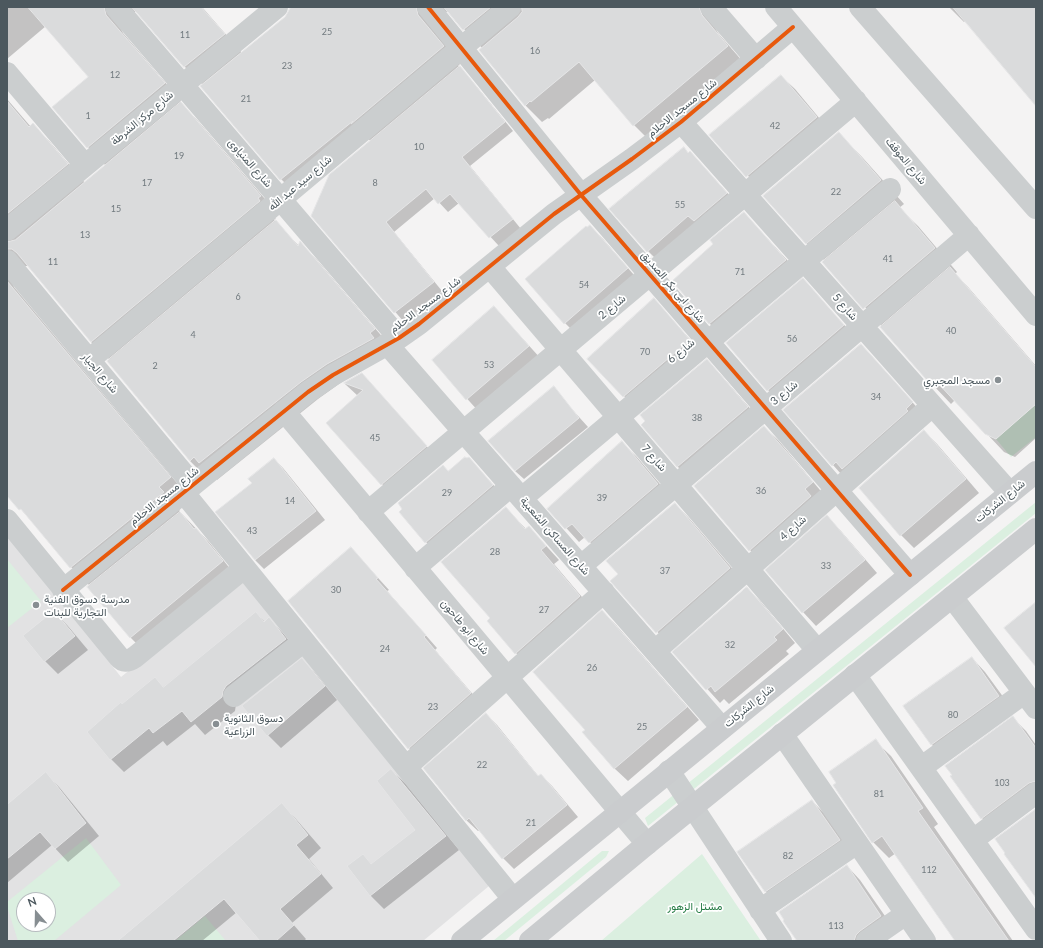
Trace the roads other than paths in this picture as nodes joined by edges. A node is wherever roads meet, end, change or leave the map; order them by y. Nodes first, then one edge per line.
1 (116, 7) edge
2 (276, 7) edge
3 (428, 7) edge
4 (510, 7) edge
5 (711, 7) edge
6 (776, 7) edge
7 (860, 7) edge
8 (793, 27) junction
9 (462, 48) junction
10 (756, 59) junction
11 (7, 73) edge
12 (182, 85) junction
13 (856, 101) junction
14 (681, 122) junction
15 (85, 166) junction
16 (890, 189) dead end
17 (745, 194) junction
18 (582, 195) junction
19 (281, 199) junction
20 (1036, 208) edge
21 (7, 230) edge
22 (969, 235) junction
23 (804, 260) junction
24 (7, 261) edge
25 (490, 267) junction
26 (650, 274) junction
27 (1036, 315) edge
28 (862, 326) junction
29 (393, 341) junction
30 (708, 341) junction
31 (561, 350) junction
32 (89, 360) junction
33 (932, 406) junction
34 (766, 408) junction
35 (284, 411) junction
36 (618, 417) junction
37 (464, 432) junction
38 (1036, 472) edge
39 (676, 485) junction
40 (188, 489) junction
41 (837, 489) junction
42 (516, 492) junction
43 (1010, 493) junction
44 (368, 512) junction
45 (7, 520) edge
46 (1036, 529) edge
47 (581, 566) junction
48 (244, 568) junction
49 (416, 568) junction
50 (748, 568) junction
51 (910, 575) junction
52 (63, 590) junction
53 (604, 592) junction
54 (952, 597) junction
55 (304, 641) junction
56 (817, 650) junction
57 (655, 651) junction
58 (856, 675) junction
59 (508, 678) junction
60 (234, 696) dead end
61 (1030, 700) edge
62 (722, 728) junction
63 (782, 734) junction
64 (406, 767) junction
65 (922, 767) junction
66 (669, 771) junction
67 (1036, 793) edge
68 (692, 807) junction
69 (620, 811) junction
70 (973, 840) junction
71 (858, 843) junction
72 (647, 844) junction
73 (514, 899) junction
74 (1028, 902) edge
75 (760, 910) junction
76 (906, 914) junction
77 (1036, 929) edge
78 (462, 941) edge
79 (530, 941) edge
80 (781, 941) edge
81 (867, 941) edge
82 (925, 941) edge

1 - 12 street, شارع المنياوى
2 - 12 street, شارع مركز الشرطة
3 - 9 street, شارع ابى بكر الصديق
4 - 9 street, شارع سيد عبد الله
5 - 10 street
6 - 8 street, شارع الموقف
7 - 20 street
8 - 10 street, شارع مسجد الاحلام
8 - 13 street, شارع الموقف
9 - 18 street, شارع ابى بكر الصديق
9 - 19 street, شارع سيد عبد الله
10 - 14 street, شارع مسجد الاحلام
11 - 15 street
12 - 15 street, شارع مركز الشرطة
12 - 19 street, شارع المنياوى
13 - 17 street, شارع 2
13 - 22 street, شارع الموقف
14 - 17 street, شارع 5
14 - 18 street, شارع مسجد الاحلام
15 - 21 street, شارع مركز الشرطة
16 - 23 street, شارع 6
17 - 23 street, شارع 5
17 - 26 street, شارع 2
18 - 25 street, شارع مسجد الاحلام
18 - 26 street, شارع ابى بكر الصديق
19 - 29 street, شارع المنياوى
19 - 32 street, شارع سيد عبد الله
22 - 27 street, شارع الموقف
22 - 28 street, شارع 3
23 - 28 street, شارع 5
23 - 30 street, شارع 6
24 - 32 street, شارع الجيار
25 - 29 street, شارع مسجد الاحلام
25 - 31 street, شارع 7
26 - 30 street, شارع ابى بكر الصديق
26 - 31 street, شارع 2
28 - 33 street, شارع 5
28 - 34 street, شارع 3
29 - 35 street, شارع مسجد الاحلام
29 - 37 street, شارع المساكن الشعبية
30 - 34 street, شارع ابى بكر الصديق
30 - 36 street, شارع 6
31 - 36 street, شارع 7
31 - 37 street, شارع 2
32 - 40 street, شارع الجيار
33 - 41 street, شارع 4
33 - 43 street, شارع 5
34 - 39 street, شارع 3
34 - 41 street, شارع ابى بكر الصديق
35 - 40 street, شارع مسجد الاحلام
35 - 44 street, شارع ابو طاحون
36 - 39 street, شارع 7
36 - 42 street, شارع 6
37 - 42 street, شارع المساكن الشعبية
37 - 44 street, شارع 2
38 - 43 main road, شارع الشركات
39 - 47 street, شارع 3
39 - 50 street, شارع 7
40 - 48 street, شارع الجيار
40 - 52 street, شارع مسجد الاحلام
41 - 50 street, شارع 4
41 - 51 street, شارع ابى بكر الصديق
42 - 47 street, شارع المساكن الشعبية
42 - 49 street, شارع 6
43 - 51 main road, شارع الشركات
44 - 49 street, شارع ابو طاحون
45 - 52 street
46 - 54 main road
47 - 53 street, شارع المساكن الشعبية
48 - 52 street
48 - 55 street, شارع الجيار
49 - 59 street, شارع ابو طاحون
50 - 56 street, شارع 7
50 - 57 street, شارع 4
51 - 56 main road, شارع الشركات
53 - 57 street, شارع المساكن الشعبية
53 - 59 street
54 - 58 main road
54 - 61 street
55 - 60 street
55 - 64 street, شارع الجيار
56 - 62 main road, شارع الشركات
57 - 62 street, شارع المساكن الشعبية
58 - 63 main road
58 - 65 street
59 - 64 street
59 - 69 street, شارع ابو طاحون
61 - 65 street
62 - 66 main road, شارع الشركات
63 - 68 main road
63 - 71 street
64 - 73 street, شارع الجيار
65 - 70 street
66 - 68 street
66 - 69 main road, شارع الشركات
67 - 70 street
68 - 72 main road
68 - 75 street
69 - 72 street, شارع ابو طاحون
69 - 73 main road, شارع الشركات
70 - 74 street
71 - 75 street
71 - 76 street
72 - 79 main road
73 - 78 main road, شارع الشركات
74 - 77 street
75 - 80 street
76 - 81 street
76 - 82 street

